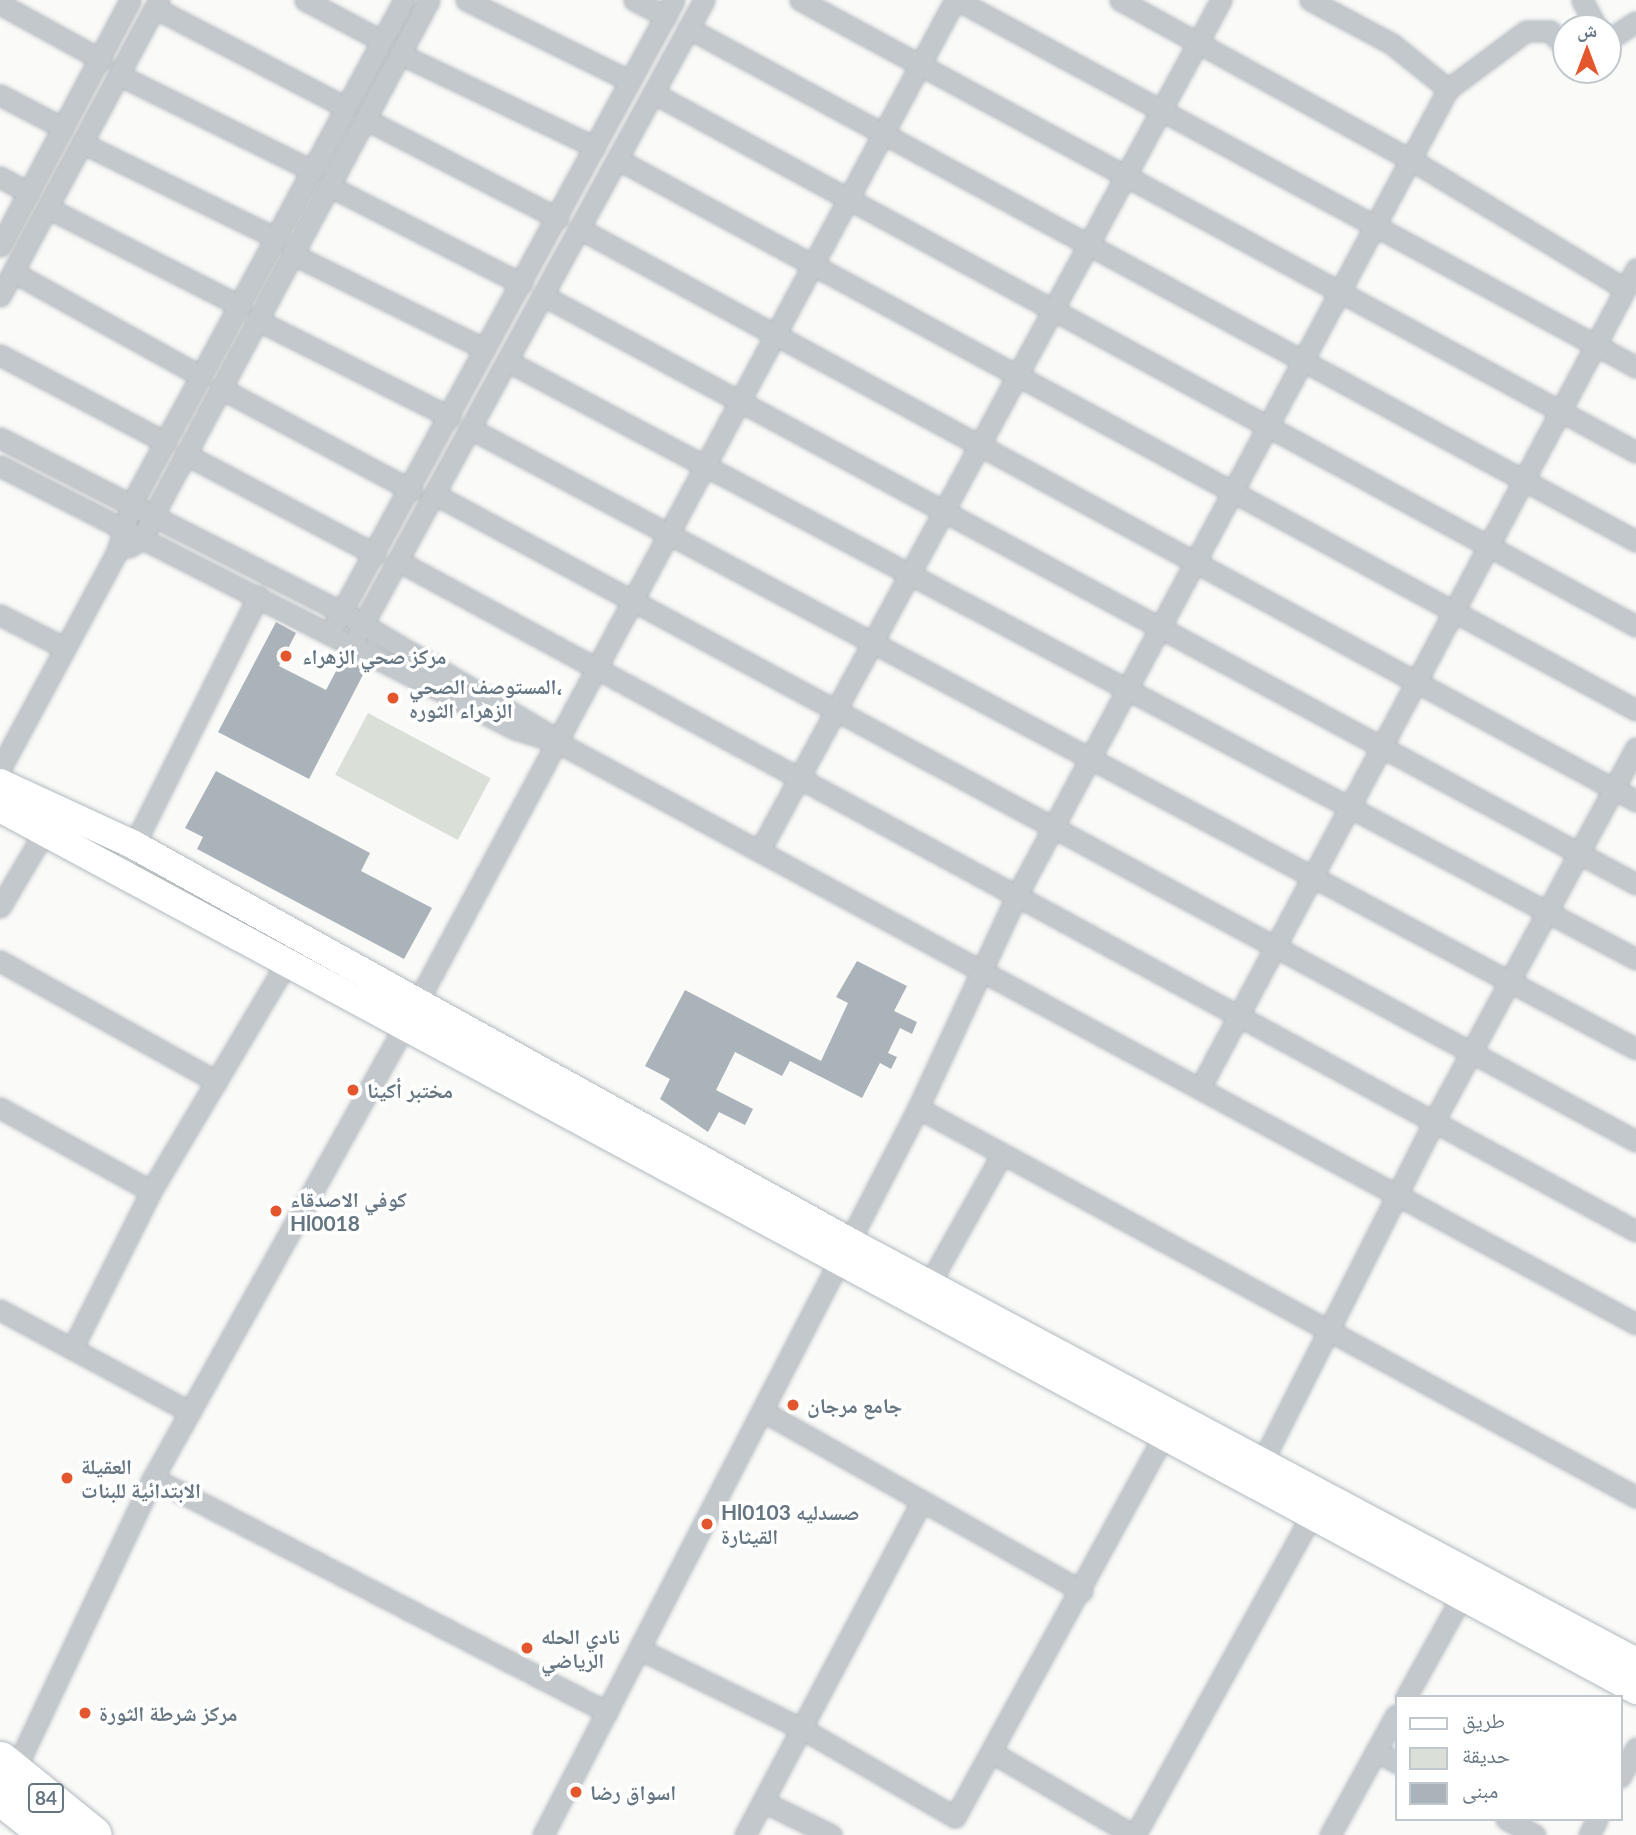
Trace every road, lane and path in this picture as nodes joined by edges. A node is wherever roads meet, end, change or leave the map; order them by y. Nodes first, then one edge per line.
1 (130, 0) edge
2 (305, 0) edge
3 (404, 0) edge
4 (429, 0) edge
5 (466, 0) edge
6 (634, 0) edge
7 (704, 0) edge
8 (800, 0) edge
9 (956, 0) edge
10 (1120, 0) edge
11 (1221, 0) edge
12 (1310, 0) edge
13 (157, 4) edge
14 (0, 5) edge
15 (670, 8) edge
16 (688, 28) junction
17 (1552, 33) edge
18 (382, 41) junction
19 (1198, 43) junction
20 (400, 54) junction
21 (103, 60) junction
22 (919, 65) junction
23 (119, 75) junction
24 (630, 81) junction
25 (1448, 89) junction
26 (653, 93) junction
27 (0, 95) edge
28 (347, 108) junction
29 (1161, 110) junction
30 (365, 119) junction
31 (63, 128) junction
32 (883, 134) junction
33 (82, 143) junction
34 (595, 147) junction
35 (618, 159) junction
36 (1413, 161) junction
37 (313, 171) junction
38 (1125, 176) junction
39 (0, 177) edge
40 (329, 186) junction
41 (29, 193) junction
42 (847, 198) junction
43 (47, 208) junction
44 (558, 218) junction
45 (1377, 227) junction
46 (580, 229) junction
47 (276, 238) junction
48 (1089, 245) junction
49 (0, 246) edge
50 (292, 254) junction
51 (812, 265) junction
52 (1636, 269) edge
53 (13, 272) junction
54 (522, 284) junction
55 (1625, 289) junction
56 (1341, 293) junction
57 (0, 296) edge
58 (544, 296) junction
59 (240, 306) junction
60 (1052, 310) junction
61 (257, 320) junction
62 (774, 335) junction
63 (1595, 345) junction
64 (485, 349) junction
65 (0, 355) edge
66 (509, 362) junction
67 (1304, 362) junction
68 (1636, 367) edge
69 (201, 376) junction
70 (1018, 376) junction
71 (220, 387) junction
72 (738, 402) junction
73 (1560, 411) junction
74 (450, 417) junction
75 (1268, 427) junction
76 (472, 430) junction
77 (0, 438) edge
78 (166, 442) junction
79 (980, 446) junction
80 (1636, 452) edge
81 (185, 454) junction
82 (703, 465) junction
83 (0, 466) edge
84 (1523, 480) junction
85 (411, 490) junction
86 (1234, 493) junction
87 (436, 495) junction
88 (133, 501) junction
89 (154, 512) junction
90 (944, 513) junction
91 (120, 530) junction
92 (667, 533) junction
93 (140, 540) junction
94 (1636, 541) edge
95 (1488, 545) junction
96 (116, 554) junction
97 (375, 554) junction
98 (401, 562) junction
99 (1196, 563) junction
100 (910, 574) junction
101 (258, 596) junction
102 (631, 600) junction
103 (1453, 611) junction
104 (342, 612) junction
105 (0, 615) edge
106 (363, 625) junction
107 (1636, 626) edge
108 (1160, 630) junction
109 (330, 633) junction
110 (874, 643) junction
111 (351, 646) junction
112 (65, 648) junction
113 (595, 667) junction
114 (1416, 682) junction
115 (1127, 690) junction
116 (1636, 710) edge
117 (837, 712) junction
118 (557, 742) junction
119 (1636, 748) edge
120 (1380, 749) junction
121 (1090, 759) junction
122 (0, 769) edge
123 (801, 779) junction
124 (0, 783) edge
125 (1614, 789) junction
126 (1636, 801) edge
127 (0, 807) edge
128 (1349, 807) junction
129 (1053, 828) junction
130 (45, 831) junction
131 (760, 850) junction
132 (1578, 856) junction
133 (128, 857) junction
134 (1312, 877) junction
135 (1636, 884) edge
136 (1017, 895) junction
137 (0, 907) edge
138 (1547, 912) junction
139 (1274, 948) junction
140 (1636, 959) edge
141 (0, 961) edge
142 (286, 962) junction
143 (983, 971) junction
144 (1510, 982) junction
145 (1238, 1015) junction
146 (410, 1016) junction
147 (1636, 1049) edge
148 (1470, 1055) junction
149 (217, 1082) junction
150 (1200, 1088) junction
151 (0, 1108) edge
152 (918, 1108) junction
153 (1434, 1121) junction
154 (1636, 1141) edge
155 (1002, 1154) junction
156 (150, 1191) junction
157 (1401, 1195) junction
158 (1636, 1231) edge
159 (845, 1251) junction
160 (929, 1284) junction
161 (0, 1310) edge
162 (1636, 1324) edge
163 (1330, 1334) junction
164 (72, 1349) junction
165 (190, 1412) junction
166 (764, 1412) junction
167 (1164, 1436) junction
168 (1257, 1471) junction
169 (153, 1478) junction
170 (1636, 1497) edge
171 (922, 1501) junction
172 (1312, 1514) junction
173 (1082, 1591) junction
174 (1464, 1594) junction
175 (641, 1650) junction
176 (1636, 1662) edge
177 (1636, 1690) edge
178 (1407, 1695) edge
179 (607, 1712) junction
180 (1394, 1719) edge
181 (806, 1731) junction
182 (1636, 1748) edge
183 (1376, 1751) junction
184 (991, 1752) junction
185 (1394, 1761) edge
186 (1622, 1773) edge
187 (4, 1789) edge
188 (764, 1802) junction
189 (1509, 1821) edge
190 (1530, 1834) edge
191 (49, 1835) edge
192 (93, 1835) edge
193 (543, 1835) edge
194 (745, 1835) edge
195 (831, 1835) edge
196 (1134, 1835) edge
197 (1331, 1835) edge

1 - 21 street
2 - 18 street
3 - 18 street
4 - 20 street
5 - 24 street
6 - 15 street
7 - 16 street
8 - 22 street
9 - 22 street
9 - 29 street
10 - 19 street
11 - 19 street
12 - 25 street
13 - 23 street
13 - 28 street
14 - 21 street
15 - 24 street
16 - 26 street
16 - 32 street
17 - 25 street
18 - 28 street
19 - 29 street
19 - 36 street
20 - 30 street
20 - 34 street
21 - 31 street
22 - 32 street
22 - 38 street
23 - 33 street
23 - 37 street
24 - 34 street
25 - 36 street
26 - 35 street
26 - 42 street
27 - 31 street
28 - 37 street
29 - 38 street
29 - 45 street
30 - 40 street
30 - 44 street
31 - 41 street
32 - 42 street
32 - 48 street
33 - 43 street
33 - 47 street
34 - 44 street
35 - 46 street
35 - 51 street
36 - 45 street
36 - 55 street
37 - 47 street
38 - 48 street
38 - 56 street
39 - 41 street
40 - 50 street
40 - 54 street
41 - 49 street
42 - 51 street
42 - 60 street
43 - 53 street
43 - 59 street
44 - 54 street
45 - 56 street
45 - 63 street
46 - 58 street
46 - 62 street
47 - 59 street
48 - 60 street
48 - 67 street
50 - 61 street
50 - 64 street
51 - 62 street
51 - 70 street
52 - 55 street
53 - 57 street
53 - 69 street
54 - 64 street
55 - 63 street
56 - 67 street
56 - 73 street
58 - 66 street
58 - 72 street
59 - 69 street
60 - 70 street
60 - 75 street
61 - 71 street
61 - 74 street
62 - 72 street
62 - 79 street
63 - 68 street
63 - 73 street
64 - 74 street
65 - 78 street
66 - 76 street
66 - 82 street
67 - 75 street
67 - 84 street
69 - 78 street
70 - 79 street
70 - 86 street
71 - 81 street
71 - 85 street
72 - 82 street
72 - 90 street
73 - 80 street
73 - 84 street
74 - 85 street
75 - 86 street
75 - 95 street
76 - 87 street
76 - 92 street
77 - 88 street
78 - 88 street
79 - 90 street
79 - 99 street
81 - 89 street
81 - 97 street
82 - 92 street
82 - 100 street
83 - 91 street
84 - 94 street
84 - 95 street
85 - 97 street
86 - 99 street
86 - 103 street
87 - 98 street
87 - 102 street
88 - 89 street
88 - 91 street
89 - 93 street
89 - 104 street
90 - 100 street
90 - 108 street
91 - 93 street
91 - 96 street
92 - 102 street
92 - 110 street
93 - 96 street
93 - 101 street
95 - 103 street
95 - 107 street
96 - 112 street
97 - 104 street
98 - 106 street
98 - 113 street
99 - 108 street
99 - 114 street
100 - 110 street
100 - 115 street
101 - 109 street
101 - 133 street
102 - 113 street
102 - 117 street
103 - 114 street
103 - 116 street
104 - 106 street
104 - 109 street
105 - 112 street
106 - 111 street
106 - 118 street
108 - 115 street
108 - 120 street
109 - 111 street
110 - 117 street
110 - 121 street
111 - 118 street
112 - 122 street
113 - 118 street
113 - 123 street
114 - 120 street
114 - 125 street
115 - 121 street
115 - 128 street
117 - 123 street
117 - 129 street
118 - 131 street
118 - 146 street
119 - 125 street
120 - 128 street
120 - 132 street
121 - 129 street
121 - 134 street
123 - 131 street
123 - 136 street
124 - 133 street
125 - 126 street
125 - 132 street
127 - 130 street
128 - 134 street
128 - 138 street
129 - 136 street
129 - 139 street
130 - 133 street
130 - 137 street
131 - 143 street
132 - 135 street
132 - 138 street
133 - 142 street
133 - 146 street
134 - 139 street
134 - 144 street
136 - 143 street
136 - 145 street
138 - 140 street
138 - 144 street
139 - 145 street
139 - 148 street
141 - 149 street
142 - 146 street
142 - 149 street
143 - 150 street
143 - 152 street
144 - 147 street
144 - 148 street
145 - 150 street
145 - 153 street
146 - 159 street
146 - 165 street
148 - 153 street
148 - 154 street
149 - 156 street
150 - 157 street
151 - 156 street
152 - 155 street
152 - 159 street
153 - 157 street
153 - 158 street
155 - 160 street
155 - 163 street
156 - 164 street
157 - 162 street
157 - 163 street
159 - 160 street
159 - 166 street
159 - 167 street
160 - 168 street
161 - 164 street
163 - 168 street
163 - 170 street
164 - 165 street
165 - 169 street
166 - 171 street
166 - 175 street
167 - 168 street
167 - 173 street
168 - 172 street
168 - 176 street
169 - 179 street
169 - 187 street
171 - 173 street
171 - 181 street
172 - 174 street
172 - 196 street
173 - 184 street
174 - 177 street
174 - 178 street
175 - 179 street
175 - 181 street
179 - 193 street
180 - 183 street
181 - 184 street
181 - 188 street
182 - 186 street
183 - 185 street
183 - 197 street
184 - 196 street
187 - 191 highway, 84
187 - 192 highway, 84
188 - 194 street
188 - 195 street
189 - 190 street

